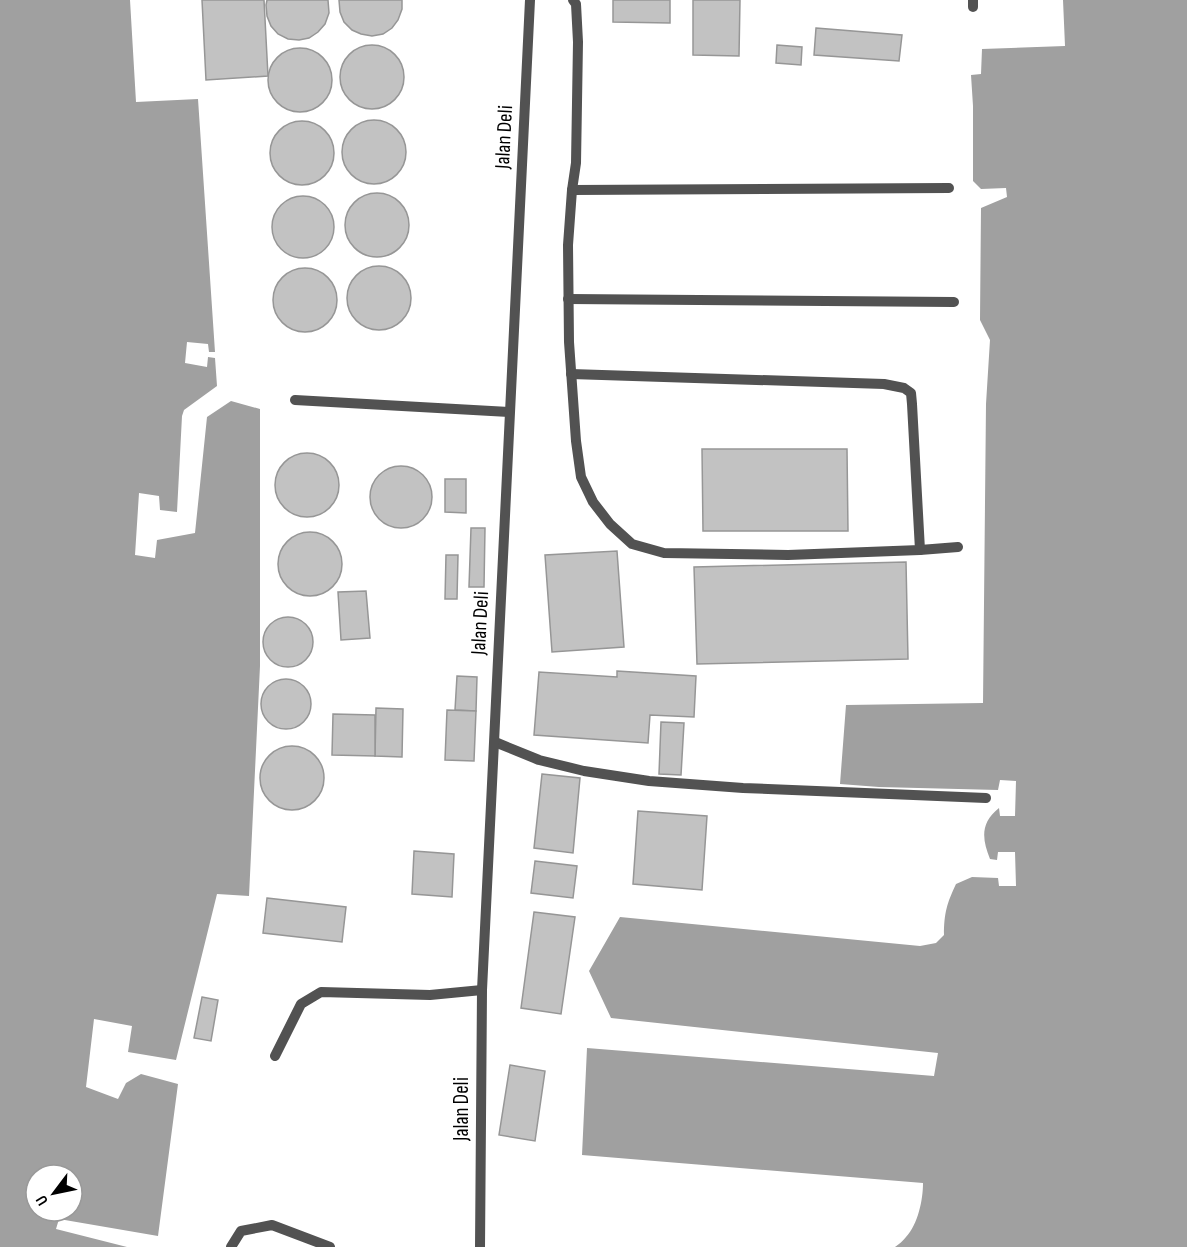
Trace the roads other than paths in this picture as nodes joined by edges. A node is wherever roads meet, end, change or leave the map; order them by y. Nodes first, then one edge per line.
1 (530, 0) edge
2 (573, 0) edge
3 (949, 188) dead end
4 (572, 190) junction
5 (568, 299) junction
6 (954, 302) dead end
7 (571, 374) junction
8 (296, 400) dead end
9 (509, 412) junction
10 (958, 547) dead end
11 (920, 550) junction
12 (495, 742) junction
13 (986, 798) dead end
14 (482, 990) junction
15 (275, 1056) dead end
16 (231, 1247) edge
17 (330, 1247) edge
18 (480, 1247) edge

1 - 9 lane, Jalan Deli
2 - 4 lane
3 - 4 lane
4 - 5 lane
5 - 6 lane
5 - 7 lane
7 - 11 lane
7 - 11 lane
8 - 9 lane
9 - 12 lane, Jalan Deli
10 - 11 lane
12 - 13 lane
12 - 14 lane, Jalan Deli
14 - 15 lane
14 - 18 lane, Jalan Deli
16 - 17 lane

